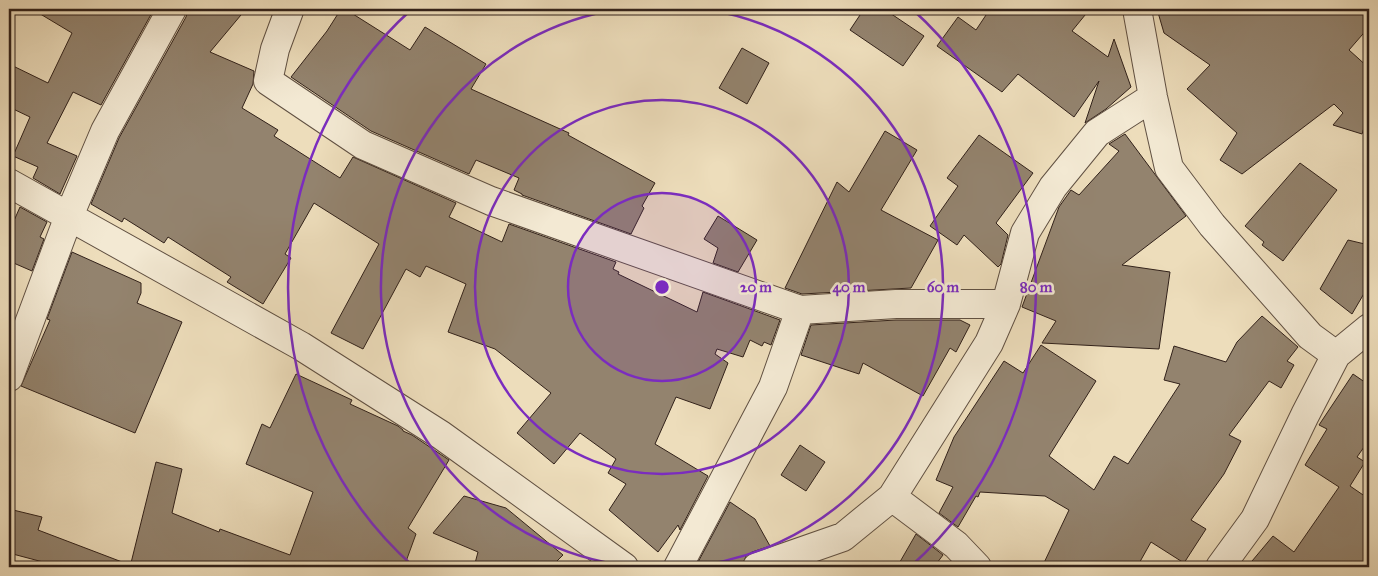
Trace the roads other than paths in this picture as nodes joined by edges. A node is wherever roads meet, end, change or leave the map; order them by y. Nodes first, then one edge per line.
1 (172, 9) edge
2 (287, 9) edge
3 (1137, 9) edge
4 (1153, 97) junction
5 (9, 183) edge
6 (70, 216) junction
7 (1006, 304) junction
8 (800, 310) junction
9 (1369, 328) edge
10 (1336, 355) junction
11 (9, 376) edge
12 (892, 497) junction
13 (624, 567) edge
14 (678, 567) edge
15 (757, 567) edge
16 (977, 567) edge
17 (1220, 567) edge

1 - 6 street
2 - 8 street
3 - 4 street
4 - 7 street
4 - 10 street
5 - 6 street
6 - 11 street
6 - 13 street
7 - 8 street
7 - 12 street
8 - 14 street
9 - 10 street
10 - 17 street
12 - 15 street
12 - 16 street

